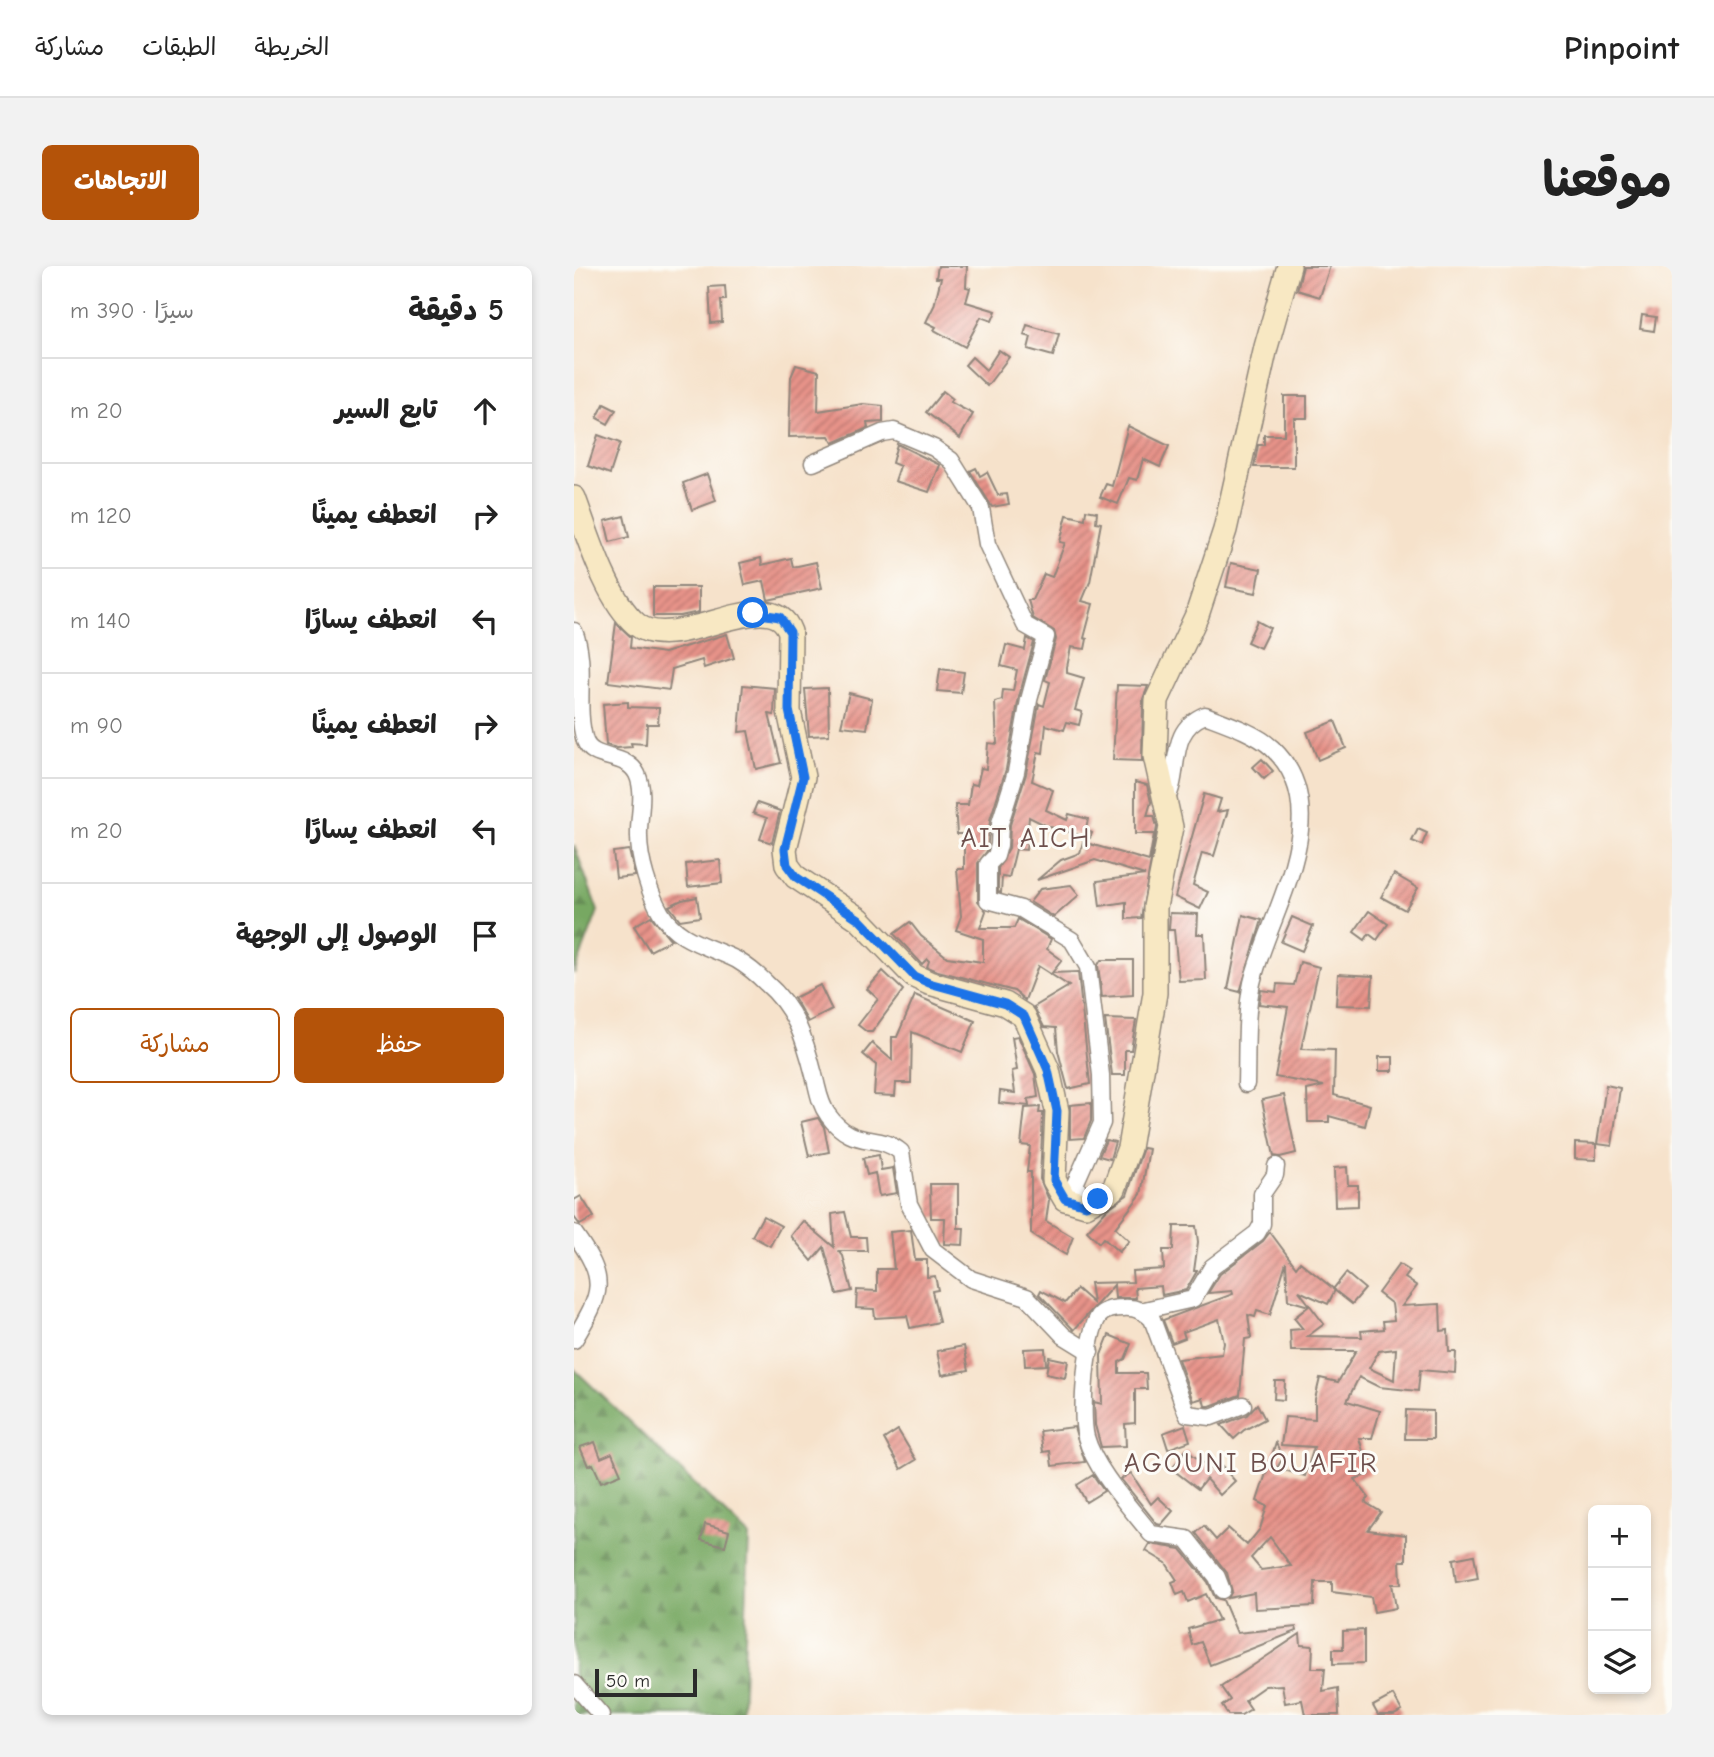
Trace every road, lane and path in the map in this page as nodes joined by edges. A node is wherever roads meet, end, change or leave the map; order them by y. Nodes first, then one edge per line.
1 (1289, 266) edge
2 (813, 463) dead end
3 (574, 498) edge
4 (574, 631) edge
5 (1166, 800) junction
6 (1246, 1084) dead end
7 (1276, 1166) dead end
8 (1086, 1205) junction
9 (574, 1233) edge
10 (1140, 1311) junction
11 (574, 1340) edge
12 (1090, 1352) junction
13 (1243, 1405) dead end
14 (1222, 1590) dead end
15 (574, 1684) edge
16 (601, 1715) edge

1 - 5 main road
2 - 8 street
3 - 8 main road
4 - 12 street
5 - 6 street
5 - 8 main road
7 - 10 street
9 - 11 street
10 - 12 street
10 - 13 street
12 - 14 street
15 - 16 street

